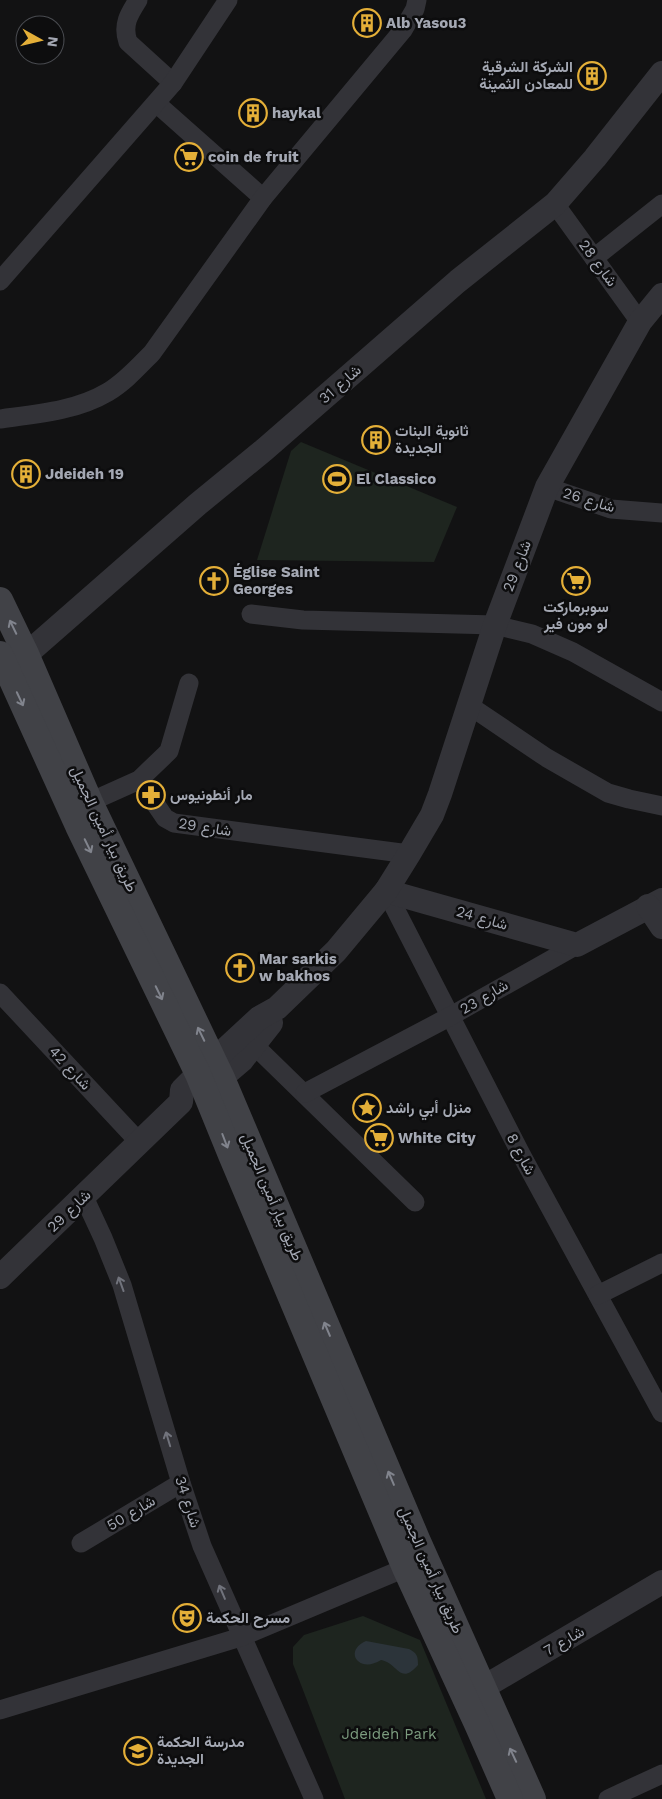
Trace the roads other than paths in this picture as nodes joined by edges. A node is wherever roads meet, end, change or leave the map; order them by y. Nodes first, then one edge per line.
1 (138, 0) edge
2 (228, 0) edge
3 (417, 0) edge
4 (662, 73) edge
5 (173, 83) junction
6 (156, 103) junction
7 (263, 198) junction
8 (555, 204) junction
9 (662, 204) edge
10 (594, 258) junction
11 (0, 281) edge
12 (662, 295) edge
13 (640, 322) junction
14 (0, 420) edge
15 (547, 487) junction
16 (662, 513) edge
17 (0, 600) edge
18 (251, 614) dead end
19 (495, 625) junction
20 (8, 664) edge
21 (190, 683) dead end
22 (662, 702) edge
23 (470, 706) junction
24 (139, 780) junction
25 (90, 802) junction
26 (662, 806) edge
27 (409, 854) junction
28 (386, 892) junction
29 (655, 903) edge
30 (662, 927) edge
31 (577, 945) junction
32 (0, 993) edge
33 (277, 1008) junction
34 (449, 1017) junction
35 (254, 1045) junction
36 (210, 1076) junction
37 (305, 1093) junction
38 (140, 1143) junction
39 (84, 1197) junction
40 (415, 1202) dead end
41 (662, 1263) edge
42 (0, 1277) edge
43 (598, 1295) junction
44 (662, 1413) edge
45 (181, 1483) junction
46 (81, 1543) dead end
47 (405, 1568) junction
48 (662, 1582) edge
49 (241, 1637) junction
50 (474, 1693) junction
51 (0, 1710) edge
52 (662, 1774) edge
53 (314, 1799) edge
54 (510, 1799) edge
55 (534, 1799) edge
56 (608, 1799) edge

1 - 5 street
2 - 5 street
3 - 7 street
4 - 8 street, شارع 31
5 - 6 street
6 - 7 street
6 - 11 street
7 - 14 street
8 - 10 street, شارع 28
8 - 20 street, شارع 31
9 - 10 street
10 - 13 street, شارع 28
12 - 13 street, شارع 29
13 - 15 street, شارع 29
15 - 16 street, شارع 26
15 - 19 street, شارع 29
20 -> 17 main road, طريق بيار أمين الجميل
18 - 19 street
19 - 22 street
19 - 23 street, شارع 29
20 - 25 main road, طريق بيار أمين الجميل
20 -> 36 main road, طريق بيار أمين الجميل
21 - 24 street
23 - 26 street
23 - 27 street, شارع 29
24 - 25 street
24 - 27 street, شارع 29
36 -> 25 main road, طريق بيار أمين الجميل
27 - 28 street, شارع 29
28 - 31 street, شارع 24
28 - 33 street, شارع 29
28 - 34 street, شارع 8
29 - 30 street
29 - 31 street, شارع 23
31 - 34 street, شارع 23
32 - 38 street, شارع 42
33 - 35 street, شارع 29
33 - 36 street, شارع 29
34 - 37 street, شارع 23
34 - 43 street, شارع 8
35 - 36 street, شارع 29
35 - 37 street
36 - 38 street, شارع 29
36 -> 47 main road, طريق بيار أمين الجميل
50 -> 36 main road, طريق بيار أمين الجميل
37 - 40 street
38 - 39 street, شارع 29
39 - 42 street, شارع 29
45 -> 39 street, شارع 34
41 - 43 street
43 - 44 street, شارع 8
45 - 46 street, شارع 50
49 -> 45 street, شارع 34
47 - 49 street
47 - 50 main road, طريق بيار أمين الجميل
48 - 50 street, شارع 7
49 - 51 street
49 - 53 street, شارع 34
50 - 54 main road, طريق بيار أمين الجميل
55 -> 50 main road, طريق بيار أمين الجميل
52 - 56 street

